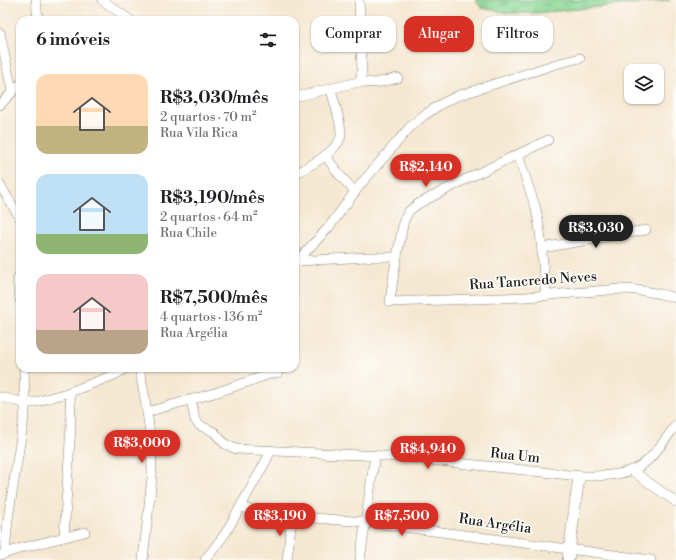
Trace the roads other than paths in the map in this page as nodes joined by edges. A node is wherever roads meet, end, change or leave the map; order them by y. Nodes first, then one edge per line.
1 (36, 0) edge
2 (102, 0) edge
3 (359, 0) edge
4 (38, 16) edge
5 (124, 16) edge
6 (0, 32) edge
7 (580, 58) dead end
8 (398, 78) dead end
9 (358, 82) junction
10 (16, 88) edge
11 (331, 89) junction
12 (12, 91) junction
13 (299, 96) edge
14 (0, 105) edge
15 (548, 140) dead end
16 (326, 155) junction
17 (518, 155) junction
18 (299, 172) edge
19 (1, 188) edge
20 (355, 192) junction
21 (16, 212) edge
22 (646, 230) dead end
23 (542, 248) junction
24 (397, 257) junction
25 (299, 260) edge
26 (299, 262) edge
27 (546, 296) junction
28 (676, 298) edge
29 (24, 372) edge
30 (120, 372) edge
31 (140, 372) edge
32 (278, 373) dead end
33 (70, 392) junction
34 (0, 397) edge
35 (191, 399) junction
36 (25, 403) junction
37 (147, 412) junction
38 (676, 425) edge
39 (271, 450) junction
40 (375, 455) junction
41 (631, 470) junction
42 (579, 476) junction
43 (676, 502) edge
44 (241, 507) junction
45 (292, 516) junction
46 (366, 522) junction
47 (85, 532) dead end
48 (64, 536) junction
49 (2, 554) edge
50 (568, 555) edge
51 (210, 559) edge
52 (143, 560) edge
53 (288, 560) edge
54 (360, 560) edge
55 (651, 560) edge

1 - 4 street
2 - 5 street
3 - 9 street
6 - 12 street
7 - 20 street
8 - 9 street
9 - 11 street
10 - 12 street
11 - 13 street
11 - 16 street
12 - 14 street
15 - 17 street
16 - 18 street
16 - 20 street
17 - 23 street
17 - 24 street
19 - 21 street
20 - 25 street
22 - 23 street
23 - 27 street
24 - 26 street
24 - 27 street, Rua Tancredo Neves
27 - 28 street, Rua Tancredo Neves
29 - 36 street
30 - 33 street
31 - 37 street
32 - 35 street
33 - 36 street
33 - 48 street
34 - 36 street
35 - 37 street
35 - 39 street, Rua Um
36 - 49 street
37 - 52 street
38 - 41 street, Rua Um
39 - 40 street, Rua Um
39 - 44 street
40 - 42 street, Rua Um
40 - 46 street
41 - 42 street, Rua Um
41 - 43 street
42 - 50 street
44 - 45 street, Rua Argélia
44 - 51 street
45 - 46 street, Rua Argélia
45 - 53 street
46 - 50 street, Rua Argélia
46 - 54 street
47 - 48 street
48 - 49 street
50 - 55 street, Rua Argélia

